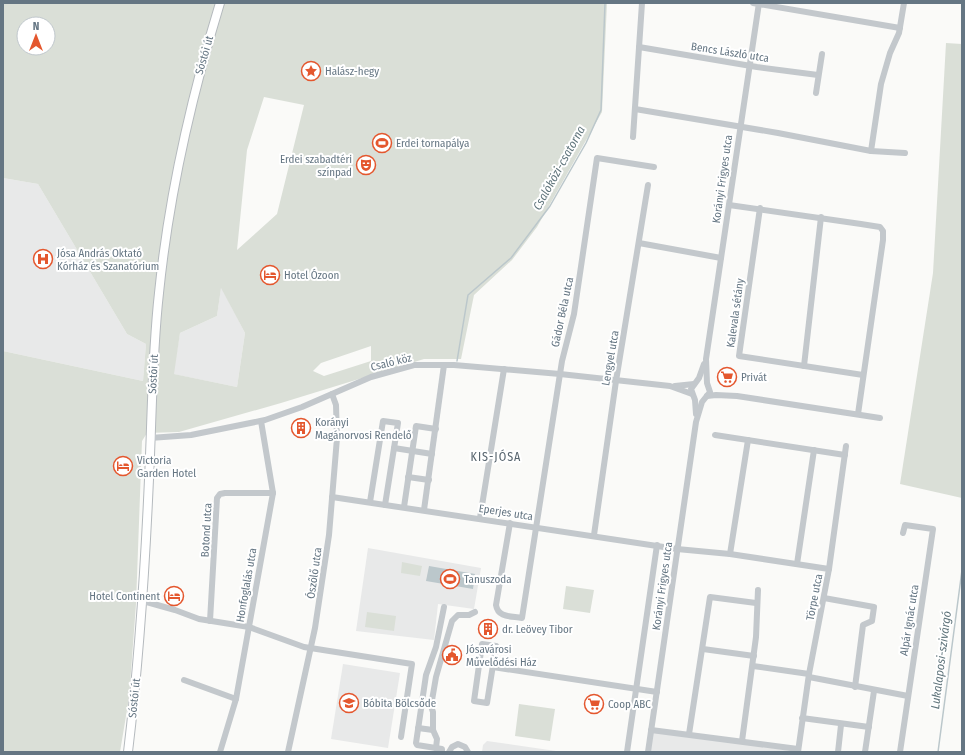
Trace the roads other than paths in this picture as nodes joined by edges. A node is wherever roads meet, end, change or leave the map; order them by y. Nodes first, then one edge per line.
1 (220, 3) edge
2 (642, 3) edge
3 (757, 3) edge
4 (904, 3) edge
5 (900, 28) junction
6 (638, 47) junction
7 (822, 54) dead end
8 (749, 66) junction
9 (818, 75) junction
10 (816, 93) dead end
11 (635, 109) junction
12 (740, 126) junction
13 (633, 137) dead end
14 (871, 151) junction
15 (904, 153) dead end
16 (654, 168) dead end
17 (648, 185) dead end
18 (729, 204) junction
19 (760, 208) junction
20 (821, 217) junction
21 (639, 243) junction
22 (721, 258) junction
23 (706, 359) junction
24 (444, 365) junction
25 (804, 366) junction
26 (504, 369) junction
27 (560, 374) junction
28 (863, 375) junction
29 (616, 381) junction
30 (695, 383) junction
31 (670, 386) junction
32 (708, 386) junction
33 (332, 394) junction
34 (693, 395) junction
35 (725, 395) junction
36 (706, 397) junction
37 (858, 414) junction
38 (880, 418) dead end
39 (262, 420) junction
40 (696, 422) junction
41 (436, 429) junction
42 (715, 435) dead end
43 (150, 438) junction
44 (748, 440) junction
45 (846, 446) dead end
46 (394, 448) junction
47 (814, 450) junction
48 (412, 451) junction
49 (432, 454) junction
50 (845, 455) junction
51 (408, 477) junction
52 (429, 480) junction
53 (273, 493) junction
54 (332, 497) junction
55 (370, 502) junction
56 (385, 505) junction
57 (404, 507) junction
58 (424, 510) junction
59 (480, 518) junction
60 (510, 523) junction
61 (537, 527) junction
62 (903, 533) dead end
63 (594, 536) junction
64 (658, 545) junction
65 (677, 549) junction
66 (730, 554) junction
67 (797, 564) junction
68 (829, 569) junction
69 (758, 590) dead end
70 (824, 598) junction
71 (143, 601) junction
72 (756, 603) junction
73 (444, 607) dead end
74 (475, 612) dead end
75 (210, 621) junction
76 (249, 627) junction
77 (311, 648) junction
78 (703, 649) junction
79 (754, 656) junction
80 (753, 666) junction
81 (493, 667) junction
82 (426, 675) junction
83 (809, 676) junction
84 (436, 677) junction
85 (184, 680) dead end
86 (855, 687) junction
87 (637, 688) junction
88 (874, 691) junction
89 (657, 692) junction
90 (908, 696) junction
91 (236, 699) junction
92 (802, 718) junction
93 (841, 725) junction
94 (869, 727) junction
95 (418, 728) junction
96 (433, 730) junction
97 (651, 730) junction
98 (689, 734) junction
99 (401, 737) dead end
100 (742, 741) junction
101 (439, 750) edge
102 (798, 751) edge
103 (128, 752) edge
104 (220, 752) edge
105 (288, 752) edge
106 (449, 752) edge
107 (468, 752) edge
108 (627, 752) edge
109 (648, 752) edge
110 (838, 752) edge
111 (865, 752) edge
112 (900, 752) edge

1 - 43 main road, Sóstói út
2 - 6 street
3 - 5 street
3 - 8 street, Korányi Frigyes utca
4 - 5 street
5 - 14 street
6 - 8 street, Bencs László utca
6 - 11 street
7 - 9 street
8 - 9 street, Bencs László utca
8 - 12 street, Korányi Frigyes utca
9 - 10 street
11 - 12 street
11 - 13 street
12 - 14 street
12 - 18 street, Korányi Frigyes utca
14 - 15 street
16 - 27 street, Gádor Béla utca
17 - 21 street, Lengyel utca
18 - 19 street
18 - 22 street, Korányi Frigyes utca
19 - 20 street
19 - 25 street, Kalevala sétány
20 - 25 street
20 - 28 street
21 - 22 street
21 - 29 street, Lengyel utca
22 - 23 street, Korányi Frigyes utca
23 - 30 street, Korányi Frigyes utca
23 - 32 street, Korányi Frigyes utca
24 - 26 street, Csaló köz
24 - 33 street, Csaló köz
24 - 41 street
25 - 28 street, Kalevala sétány
26 - 27 street, Csaló köz
26 - 59 street
27 - 29 street, Csaló köz
27 - 61 street, Gádor Béla utca
28 - 37 street
29 - 31 street, Csaló köz
29 - 63 street, Lengyel utca
30 - 31 street, Csaló köz
30 - 32 street
30 - 34 street, Korányi Frigyes utca
31 - 34 street, Csaló köz
32 - 35 street
32 - 36 street, Korányi Frigyes utca
33 - 39 street, Csaló köz
33 - 54 street, Ószőlő utca
34 - 36 street
34 - 40 street, Korányi Frigyes utca
35 - 36 street
35 - 37 street
36 - 40 street, Korányi Frigyes utca
37 - 38 street
39 - 43 street, Csaló köz
39 - 53 street, Honfoglalás utca
40 - 65 street, Korányi Frigyes utca
41 - 48 street
41 - 49 street
42 - 44 street
43 - 71 main road, Sóstói út
44 - 47 street
44 - 66 street
45 - 50 street, Törpe utca
46 - 48 street
46 - 55 street
46 - 56 street
47 - 50 street
47 - 67 street
48 - 49 street
48 - 51 street
49 - 52 street
50 - 68 street, Törpe utca
51 - 52 street
51 - 57 street
52 - 58 street
53 - 75 street, Botond utca
53 - 76 street, Honfoglalás utca
54 - 55 street, Eperjes utca
54 - 77 street, Ószőlő utca
55 - 56 street, Eperjes utca
56 - 57 street, Eperjes utca
57 - 58 street, Eperjes utca
58 - 59 street, Eperjes utca
59 - 60 street, Eperjes utca
60 - 61 street, Eperjes utca
60 - 61 street, Gádor Béla utca
61 - 63 street, Eperjes utca
62 - 90 street, Alpár Ignác utca
63 - 64 street, Eperjes utca
64 - 65 street, Eperjes utca
64 - 87 street, Korányi Frigyes utca
65 - 66 street, Eperjes utca
65 - 89 street, Korányi Frigyes utca
66 - 67 street, Eperjes utca
67 - 68 street, Eperjes utca
68 - 70 street, Törpe utca
69 - 72 street
70 - 83 street, Törpe utca
70 - 86 street
71 - 75 street
71 - 103 main road, Sóstói út
72 - 78 street
72 - 79 street
73 - 82 street
74 - 84 street
75 - 76 street
76 - 77 street
76 - 91 street, Honfoglalás utca
77 - 99 street
77 - 105 street, Ószőlő utca
78 - 79 street
78 - 98 street
79 - 80 street
80 - 83 street
80 - 100 street
81 - 81 street
81 - 87 street
82 - 84 street
82 - 95 street
83 - 86 street
83 - 92 street, Törpe utca
84 - 96 street
85 - 91 street
86 - 88 street
87 - 89 street
87 - 108 street, Korányi Frigyes utca
88 - 90 street
88 - 94 street
89 - 97 street, Korányi Frigyes utca
90 - 112 street, Alpár Ignác utca
91 - 104 street, Honfoglalás utca
92 - 93 street
92 - 102 street, Törpe utca
93 - 94 street
93 - 110 street
94 - 111 street
95 - 96 street
95 - 101 street
96 - 101 street
97 - 98 street
97 - 109 street, Korányi Frigyes utca
98 - 100 street
100 - 102 street
106 - 107 street

